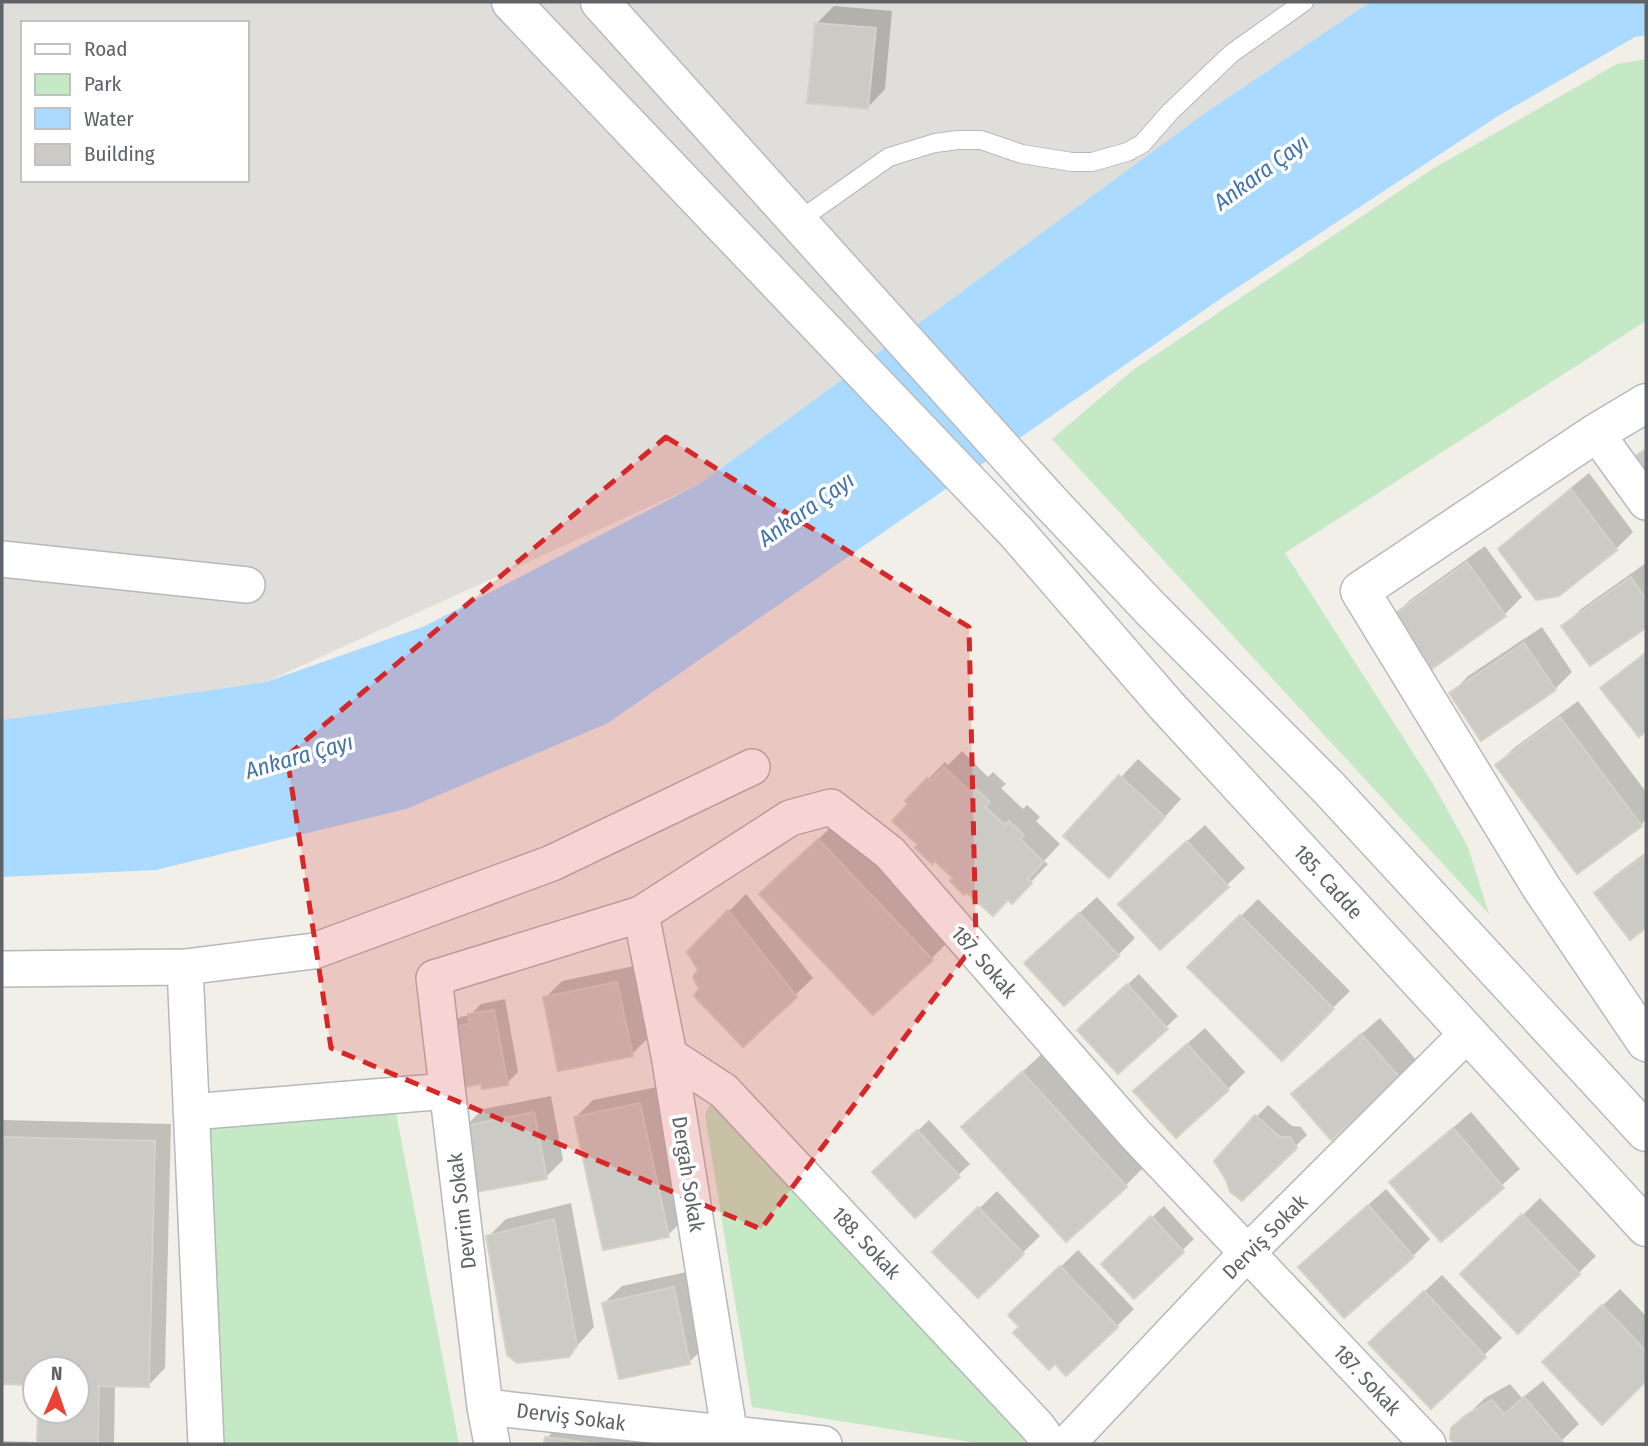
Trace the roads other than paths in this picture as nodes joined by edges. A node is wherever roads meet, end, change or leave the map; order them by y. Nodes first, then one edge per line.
1 (511, 2) edge
2 (600, 2) edge
3 (1304, 2) edge
4 (797, 222) junction
5 (1646, 403) edge
6 (1596, 433) junction
7 (1646, 502) edge
8 (2, 559) edge
9 (247, 584) dead end
10 (752, 767) dead end
11 (641, 914) junction
12 (185, 967) junction
13 (2, 969) edge
14 (434, 978) joint
15 (1467, 1034) junction
16 (1646, 1042) edge
17 (669, 1055) junction
18 (447, 1091) junction
19 (1638, 1110) edge
20 (191, 1112) junction
21 (1646, 1227) edge
22 (1247, 1253) junction
23 (485, 1407) junction
24 (730, 1436) junction
25 (206, 1444) edge
26 (492, 1444) edge
27 (824, 1444) edge
28 (1050, 1444) edge
29 (1067, 1444) edge
30 (1428, 1444) edge

1 - 15 street, 185. Cadde
2 - 4 street
3 - 4 lane
4 - 19 street
5 - 6 street
6 - 7 street
6 - 16 street
8 - 9 street
10 - 12 street
11 - 14 street, 187. Sokak
11 - 17 street, Dergah Sokak
11 - 22 street, 187. Sokak
12 - 13 street
12 - 20 street
14 - 18 street, Devrim Sokak
15 - 21 street, 185. Cadde
15 - 22 street, Derviş Sokak
17 - 24 street, Dergah Sokak
17 - 28 street, 188. Sokak
18 - 20 street
18 - 23 street, Devrim Sokak
20 - 25 street
22 - 29 street, Derviş Sokak
22 - 30 street, 187. Sokak
23 - 24 street, Derviş Sokak
23 - 26 street, Devrim Sokak
24 - 27 street, Derviş Sokak

